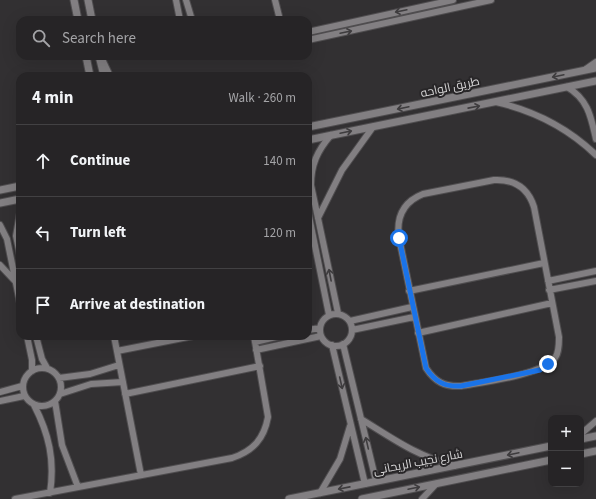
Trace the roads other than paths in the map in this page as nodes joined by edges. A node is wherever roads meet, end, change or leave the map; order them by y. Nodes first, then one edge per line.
1 (74, 0) edge
2 (88, 0) edge
3 (176, 0) edge
4 (186, 0) edge
5 (275, 0) edge
6 (453, 0) edge
7 (491, 0) edge
8 (483, 1) edge
9 (77, 16) edge
10 (91, 16) edge
11 (179, 16) edge
12 (191, 16) edge
13 (279, 16) edge
14 (312, 31) edge
15 (312, 39) edge
16 (87, 60) edge
17 (101, 60) edge
18 (102, 60) edge
19 (596, 62) edge
20 (596, 68) edge
21 (584, 71) junction
22 (89, 72) edge
23 (103, 72) edge
24 (108, 72) edge
25 (596, 81) edge
26 (566, 87) junction
27 (496, 102) junction
28 (312, 126) edge
29 (373, 127) junction
30 (331, 135) junction
31 (312, 139) edge
32 (596, 139) edge
33 (596, 155) edge
34 (312, 168) edge
35 (16, 187) edge
36 (0, 190) edge
37 (312, 190) edge
38 (16, 200) edge
39 (0, 203) edge
40 (318, 218) junction
41 (0, 225) edge
42 (312, 233) edge
43 (544, 263) junction
44 (0, 265) edge
45 (596, 271) edge
46 (16, 281) edge
47 (548, 281) junction
48 (596, 281) edge
49 (16, 284) edge
50 (550, 290) junction
51 (409, 291) junction
52 (552, 303) junction
53 (412, 307) junction
54 (338, 314) junction
55 (328, 315) junction
56 (414, 317) junction
57 (350, 321) junction
58 (320, 328) junction
59 (312, 329) edge
60 (352, 330) junction
61 (418, 333) junction
62 (321, 336) junction
63 (312, 338) edge
64 (28, 340) edge
65 (37, 340) edge
66 (115, 340) edge
67 (173, 340) edge
68 (254, 340) edge
69 (302, 340) edge
70 (344, 344) junction
71 (332, 345) junction
72 (256, 350) junction
73 (117, 351) junction
74 (119, 365) junction
75 (260, 366) junction
76 (47, 368) junction
77 (32, 371) junction
78 (59, 378) junction
79 (123, 382) junction
80 (22, 386) junction
81 (0, 392) edge
82 (60, 394) junction
83 (125, 394) junction
84 (24, 396) junction
85 (0, 401) edge
86 (55, 401) junction
87 (34, 405) junction
88 (361, 419) junction
89 (596, 421) edge
90 (350, 422) junction
91 (584, 431) edge
92 (596, 436) edge
93 (584, 438) edge
94 (548, 447) edge
95 (596, 451) edge
96 (584, 453) edge
97 (494, 457) junction
98 (548, 461) edge
99 (454, 466) junction
100 (497, 471) junction
101 (141, 475) junction
102 (376, 481) junction
103 (437, 483) junction
104 (365, 484) junction
105 (78, 487) junction
106 (50, 493) junction
107 (320, 493) junction
108 (15, 499) edge
109 (289, 499) edge
110 (362, 499) edge
111 (422, 499) edge

1 - 9 street
2 - 10 street
3 - 11 street
4 - 12 street
5 - 13 street
6 -> 14 street
7 - 8 street
15 -> 8 street
16 - 22 street
17 - 23 street
18 - 24 street
19 - 21 street
20 - 21 street, طريق الواحه
21 -> 28 street, طريق الواحه
25 - 26 street, طريق الواحه
26 - 27 street, طريق الواحه
26 - 32 street
29 -> 27 street, طريق الواحه
27 - 33 street
30 -> 29 street, طريق الواحه
29 - 40 street
30 - 31 street, طريق الواحه
30 - 34 street
35 - 36 street
37 - 40 street
38 - 39 street
54 -> 40 street
41 - 46 street
42 - 55 street
43 - 47 street
43 - 51 street
43 - 51 street
44 - 49 street
45 - 47 street
47 - 50 street
48 - 50 street
50 - 52 street
51 - 53 street
52 - 61 street
52 - 61 street
53 - 56 street
53 - 57 street
54 - 55 street
54 - 57 street
55 - 58 street
56 - 60 street
56 - 61 street
57 - 60 street
58 - 59 street
58 - 62 street
60 - 70 street
62 - 63 street
62 - 71 street
64 - 77 street
65 - 76 street
66 - 73 street
67 - 73 street
68 - 72 street
69 - 72 street
70 - 71 street
70 - 88 street
71 -> 90 street
72 - 75 street
73 - 74 street
74 - 78 street
74 - 79 street
75 - 83 street
75 - 101 street
76 - 77 street
76 - 78 street
77 - 80 street
78 - 82 street
79 - 82 street
79 - 83 street
80 - 81 street
80 - 84 street
82 - 86 street
83 - 101 street
84 - 85 street
84 - 87 street
86 - 87 street
86 - 105 street
87 - 106 street
88 - 99 street
102 -> 88 street
89 - 91 street
90 - 104 street
90 - 107 street
92 - 93 street
94 -> 97 street, شارع نجيب الريحانى
95 - 96 street
97 - 99 street, شارع نجيب الريحانى
97 - 100 street
98 - 100 street, شارع نجيب الريحانى
99 - 102 street, شارع نجيب الريحانى
100 - 103 street, شارع نجيب الريحانى
101 - 105 street
102 - 104 street, شارع نجيب الريحانى
110 -> 103 street, شارع نجيب الريحانى
103 - 111 street
104 -> 107 street, شارع نجيب الريحانى
105 - 106 street
106 - 108 street
107 - 109 street, شارع نجيب الريحانى

